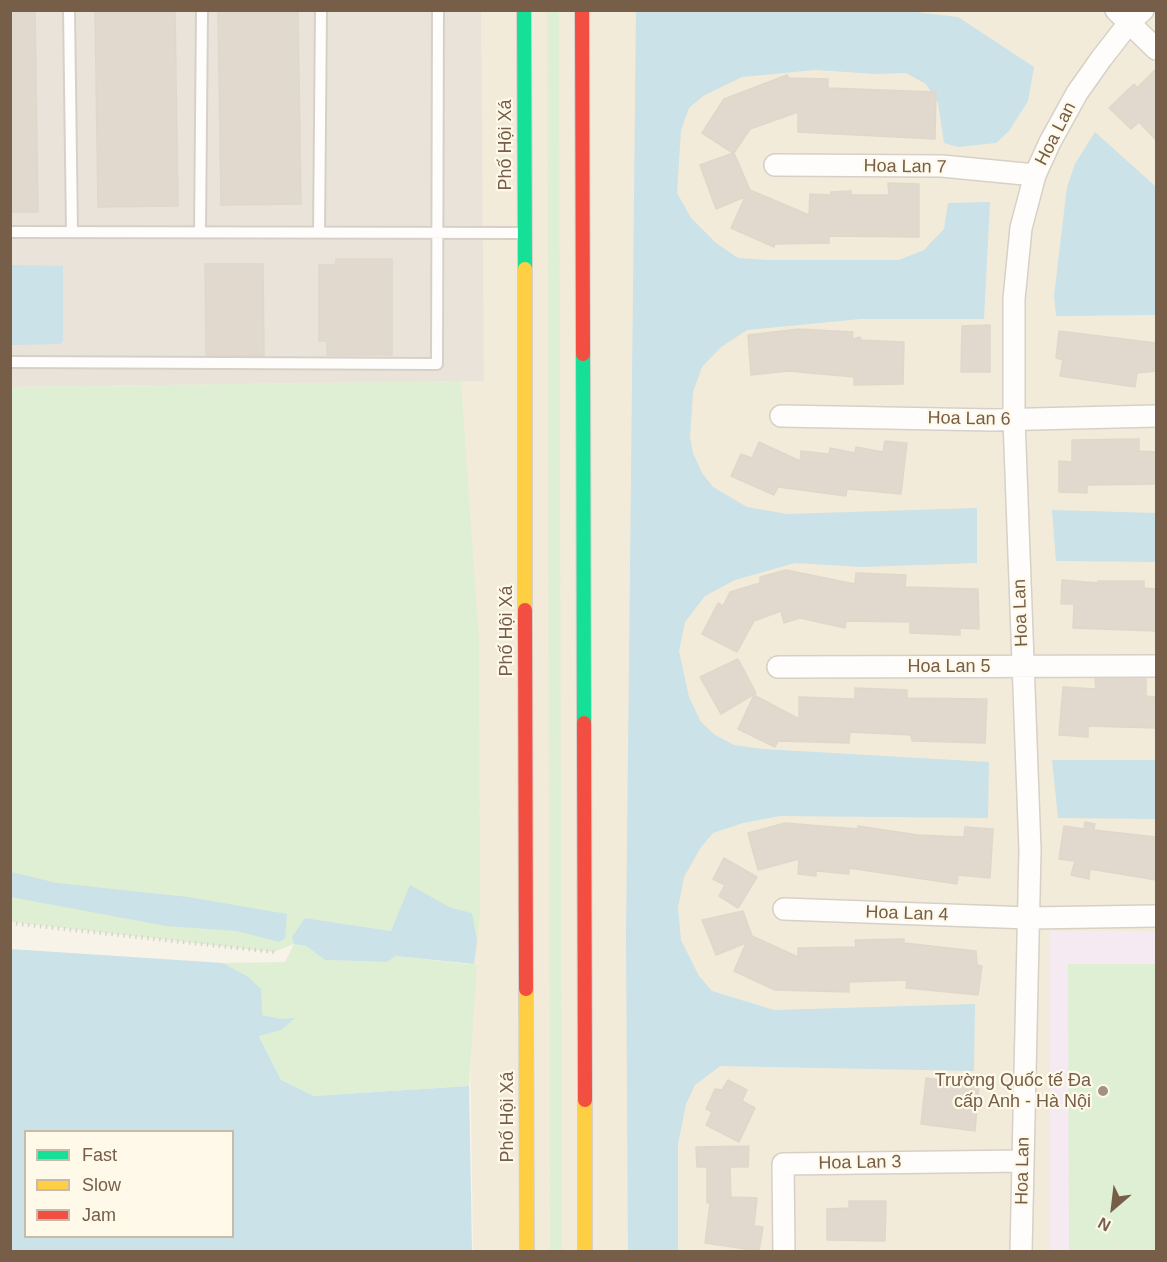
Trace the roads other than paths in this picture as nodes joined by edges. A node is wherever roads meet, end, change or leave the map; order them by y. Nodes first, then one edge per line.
1 (69, 10) edge
2 (202, 10) edge
3 (321, 10) edge
4 (438, 10) edge
5 (524, 10) edge
6 (582, 10) edge
7 (1129, 15) edge
8 (1156, 49) edge
9 (775, 165) dead end
10 (1035, 175) junction
11 (10, 232) edge
12 (72, 232) junction
13 (200, 232) junction
14 (319, 232) junction
15 (437, 232) junction
16 (525, 233) junction
17 (10, 362) edge
18 (781, 416) dead end
19 (1156, 416) edge
20 (1014, 419) junction
21 (1156, 666) edge
22 (778, 667) dead end
23 (1022, 667) junction
24 (784, 909) dead end
25 (1156, 916) edge
26 (1029, 918) junction
27 (1023, 1161) junction
28 (527, 1251) edge
29 (585, 1251) edge
30 (784, 1251) edge
31 (1021, 1251) edge

1 - 12 lane
2 - 13 lane
3 - 14 lane
4 - 15 lane
5 - 16 main road, Phố Hội Xá
6 - 29 main road
7 - 8 street
7 - 10 street, Hoa Lan
9 - 10 street, Hoa Lan 7
10 - 20 street, Hoa Lan
11 - 12 lane
12 - 13 lane
13 - 14 lane
14 - 15 lane
15 - 16 lane
15 - 17 lane
16 - 28 main road, Phố Hội Xá
18 - 20 street, Hoa Lan 6
19 - 20 street, Hoa Lan 6
20 - 23 street, Hoa Lan
21 - 23 street, Hoa Lan 5
22 - 23 street, Hoa Lan 5
23 - 26 street, Hoa Lan
24 - 26 street, Hoa Lan 4
25 - 26 street, Hoa Lan 4
26 - 27 street, Hoa Lan
27 - 30 street, Hoa Lan 3
27 - 31 street, Hoa Lan

